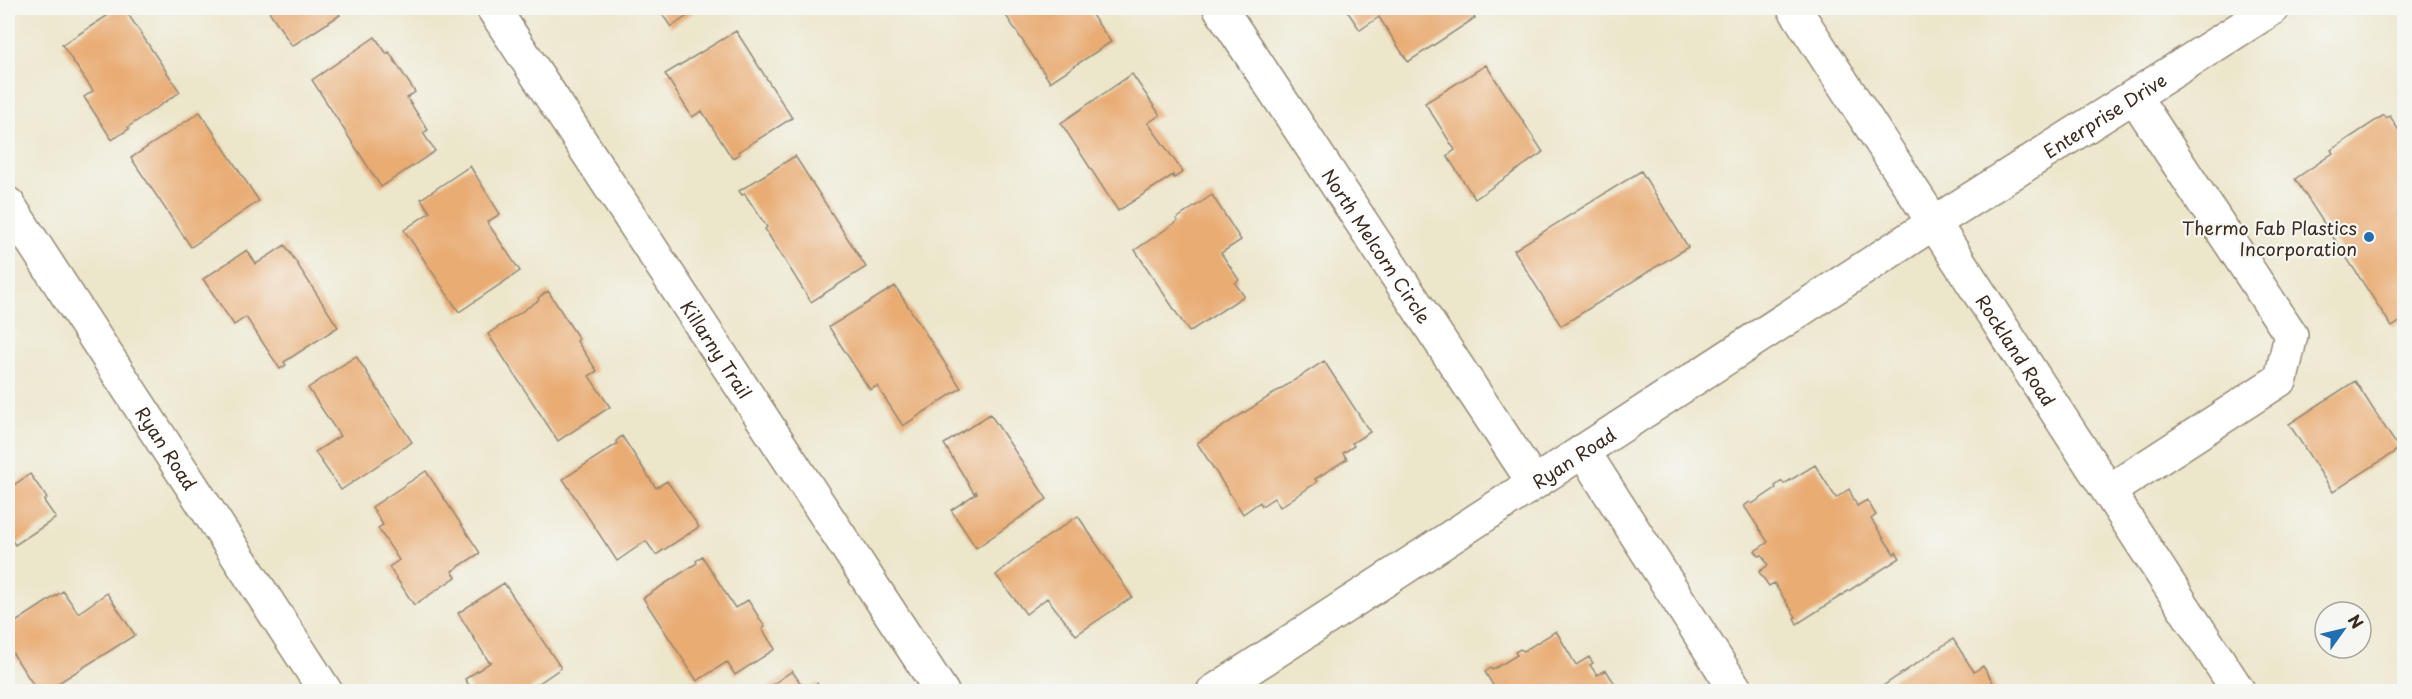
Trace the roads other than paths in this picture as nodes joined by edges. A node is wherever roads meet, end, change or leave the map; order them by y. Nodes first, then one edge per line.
1 (493, 8) edge
2 (1220, 8) edge
3 (1794, 8) edge
4 (2273, 8) edge
5 (2134, 96) junction
6 (8, 204) edge
7 (1935, 222) junction
8 (1583, 451) junction
9 (1534, 483) junction
10 (2109, 491) junction
11 (326, 692) edge
12 (942, 692) edge
13 (1213, 692) edge
14 (1737, 692) edge
15 (2239, 692) edge

1 - 12 street, Killarny Trail
2 - 9 street, North Melcorn Circle
3 - 7 street, Rockland Road
4 - 5 street, Enterprise Drive
5 - 7 street, Enterprise Drive
5 - 10 street
6 - 11 street, Ryan Road
7 - 8 street, Ryan Road
7 - 10 street, Rockland Road
8 - 9 street, Ryan Road
8 - 14 street
9 - 13 street, Ryan Road
10 - 15 street, Rockland Road

